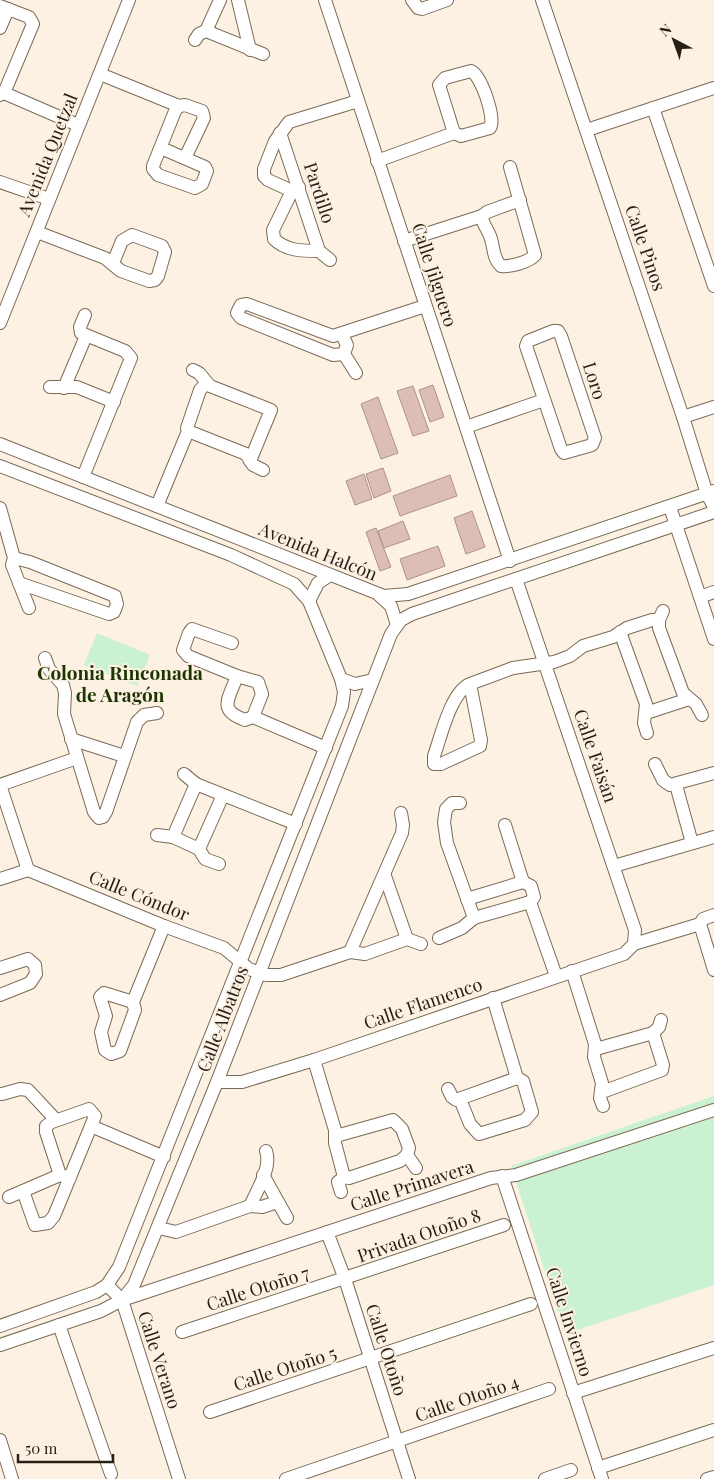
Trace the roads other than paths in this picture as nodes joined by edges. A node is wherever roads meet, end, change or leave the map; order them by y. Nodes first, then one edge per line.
1 (129, 0) edge
2 (220, 0) edge
3 (238, 0) edge
4 (325, 0) edge
5 (412, 0) edge
6 (447, 0) edge
7 (542, 0) edge
8 (4, 7) edge
9 (0, 28) edge
10 (206, 31) junction
11 (195, 40) dead end
12 (250, 50) junction
13 (263, 54) dead end
14 (100, 74) junction
15 (714, 88) edge
16 (2, 94) edge
17 (358, 101) junction
18 (179, 106) junction
19 (653, 108) junction
20 (78, 125) junction
21 (587, 130) junction
22 (280, 133) junction
23 (454, 133) junction
24 (160, 148) junction
25 (185, 158) junction
26 (377, 161) junction
27 (510, 167) dead end
28 (0, 182) edge
29 (296, 189) junction
30 (49, 199) junction
31 (520, 200) junction
32 (482, 216) junction
33 (37, 232) junction
34 (404, 241) junction
35 (319, 251) junction
36 (330, 260) dead end
37 (113, 263) dead end
38 (714, 286) edge
39 (425, 306) junction
40 (85, 315) dead end
41 (0, 323) edge
42 (342, 335) junction
43 (86, 336) junction
44 (344, 354) junction
45 (193, 370) dead end
46 (356, 373) dead end
47 (206, 383) junction
48 (50, 387) dead end
49 (64, 388) junction
50 (544, 400) junction
51 (114, 402) junction
52 (714, 407) edge
53 (684, 417) junction
54 (466, 427) junction
55 (188, 431) junction
56 (0, 444) edge
57 (250, 461) junction
58 (1, 468) edge
59 (263, 470) dead end
60 (83, 477) junction
61 (710, 493) edge
62 (157, 506) junction
63 (670, 506) junction
64 (714, 507) edge
65 (0, 508) edge
66 (714, 512) edge
67 (676, 526) junction
68 (14, 558) junction
69 (510, 561) junction
70 (330, 575) junction
71 (516, 579) junction
72 (19, 583) junction
73 (714, 592) edge
74 (379, 595) junction
75 (700, 597) junction
76 (309, 601) junction
77 (29, 608) dead end
78 (397, 625) junction
79 (620, 632) junction
80 (714, 639) edge
81 (232, 643) dead end
82 (45, 658) dead end
83 (545, 663) junction
84 (237, 676) junction
85 (341, 680) junction
86 (373, 680) junction
87 (470, 684) junction
88 (689, 699) junction
89 (157, 713) dead end
90 (646, 713) junction
91 (702, 715) dead end
92 (253, 717) junction
93 (647, 733) dead end
94 (72, 739) junction
95 (326, 748) junction
96 (124, 756) junction
97 (78, 758) junction
98 (655, 764) dead end
99 (184, 774) dead end
100 (714, 774) edge
101 (196, 784) junction
102 (0, 785) edge
103 (676, 785) junction
104 (223, 795) junction
105 (460, 802) dead end
106 (401, 813) dead end
107 (296, 824) junction
108 (505, 825) dead end
109 (157, 835) dead end
110 (173, 837) junction
111 (714, 837) edge
112 (692, 843) junction
113 (199, 849) junction
114 (219, 864) dead end
115 (614, 866) junction
116 (28, 870) junction
117 (385, 876) junction
118 (0, 879) edge
119 (523, 882) junction
120 (467, 899) junction
121 (530, 902) junction
122 (714, 915) edge
123 (474, 918) junction
124 (700, 924) junction
125 (164, 926) junction
126 (439, 938) dead end
127 (407, 939) junction
128 (421, 944) dead end
129 (634, 944) junction
130 (350, 952) junction
131 (240, 963) junction
132 (0, 968) edge
133 (714, 970) edge
134 (572, 971) junction
135 (259, 974) junction
136 (556, 976) junction
137 (0, 995) edge
138 (492, 998) junction
139 (133, 1002) junction
140 (661, 1020) dead end
141 (653, 1033) junction
142 (596, 1049) junction
143 (314, 1060) junction
144 (517, 1078) junction
145 (218, 1082) junction
146 (448, 1089) dead end
147 (602, 1092) junction
148 (2, 1094) dead end
149 (460, 1099) junction
150 (603, 1106) dead end
151 (714, 1110) edge
152 (56, 1120) junction
153 (91, 1126) junction
154 (336, 1136) junction
155 (266, 1151) dead end
156 (407, 1155) junction
157 (164, 1157) junction
158 (416, 1168) dead end
159 (263, 1175) junction
160 (502, 1176) junction
161 (65, 1177) junction
162 (344, 1177) junction
163 (23, 1191) junction
164 (341, 1192) dead end
165 (9, 1197) dead end
166 (276, 1202) junction
167 (250, 1206) junction
168 (287, 1218) dead end
169 (504, 1225) dead end
170 (159, 1228) junction
171 (327, 1232) junction
172 (345, 1279) junction
173 (107, 1285) junction
174 (122, 1300) junction
175 (531, 1304) dead end
176 (59, 1325) junction
177 (0, 1326) edge
178 (182, 1332) dead end
179 (0, 1345) edge
180 (714, 1348) edge
181 (370, 1360) junction
182 (549, 1389) dead end
183 (573, 1393) junction
184 (210, 1412) dead end
185 (714, 1430) edge
186 (0, 1440) edge
187 (396, 1442) junction
188 (571, 1470) dead end
189 (600, 1473) edge
190 (111, 1474) dead end
191 (313, 1475) edge
192 (714, 1477) edge
193 (12, 1479) edge
194 (179, 1479) edge
195 (286, 1479) edge
196 (409, 1479) edge
197 (544, 1479) edge
198 (707, 1479) edge

1 - 14 street, Avenida Quetzal
2 - 10 street
3 - 12 street
4 - 17 street, Calle Jilguero
5 - 6 street
7 - 21 street, Calle Pinos
8 - 9 street
8 - 16 street
10 - 11 street
10 - 12 street
12 - 13 street
14 - 18 street
14 - 20 street, Avenida Quetzal
15 - 19 street
16 - 20 street
17 - 22 street
17 - 26 street, Calle Jilguero
18 - 24 street
18 - 25 street
19 - 21 street
19 - 38 street
20 - 30 street, Avenida Quetzal
21 - 53 street, Calle Pinos
22 - 29 street, Pardillo
22 - 29 street
23 - 23 street
23 - 26 street
24 - 25 street
24 - 25 street
26 - 34 street, Calle Jilguero
27 - 31 street
28 - 30 street
29 - 35 street, Pardillo
29 - 35 street
30 - 33 street, Avenida Quetzal
31 - 32 street
31 - 32 street
32 - 34 street
33 - 37 street
33 - 41 street, Avenida Quetzal
34 - 39 street, Calle Jilguero
35 - 36 street, Pardillo
39 - 42 street
39 - 54 street, Calle Jilguero
40 - 43 street
42 - 44 street
42 - 44 street
43 - 49 street
43 - 51 street
44 - 46 street
45 - 47 street
47 - 55 street
47 - 57 street
48 - 49 street
49 - 51 street
50 - 50 street, Loro
50 - 54 street
51 - 60 street
52 - 53 street
53 - 61 street, Calle Pinos
54 - 69 street, Calle Jilguero
55 - 57 street
55 - 62 street
56 - 60 street, Avenida Halcón
57 - 59 street
58 - 76 street, Avenida Halcón
60 - 62 street, Avenida Halcón
61 - 63 street, Avenida Halcón
61 - 64 street, Calle Pinos
62 - 70 street, Avenida Halcón
63 - 67 street
63 - 69 street, Avenida Halcón
65 - 68 street
66 - 67 street
67 - 71 street
67 - 75 street
68 - 72 street
68 - 72 street
69 - 74 street, Avenida Halcón
70 - 74 street, Avenida Halcón
70 - 76 street
71 - 78 street
71 - 83 street, Calle Faisán
72 - 77 street
73 - 75 street
74 - 78 street
75 - 80 street
76 - 85 street, Calle Albatros
78 - 86 street, Calle Albatros
79 - 83 street
79 - 88 street
79 - 90 street
81 - 84 street
82 - 94 street
83 - 87 street
83 - 115 street, Calle Faisán
84 - 92 street
84 - 92 street
85 - 86 street
85 - 95 street, Calle Albatros
86 - 135 street, Calle Albatros
87 - 87 street
88 - 90 street
88 - 91 street
89 - 96 street
90 - 93 street
92 - 95 street
94 - 96 street
94 - 97 street
95 - 107 street, Calle Albatros
96 - 97 street
97 - 102 street
98 - 103 street
99 - 101 street
100 - 103 street
101 - 104 street
101 - 110 street
102 - 116 street
103 - 112 street
104 - 107 street
104 - 113 street
105 - 120 street
106 - 117 street
107 - 131 street, Calle Albatros
108 - 119 street
109 - 110 street
110 - 113 street
111 - 112 street
112 - 115 street
113 - 114 street
115 - 129 street, Calle Faisán
116 - 118 street
116 - 125 street, Calle Cóndor
117 - 127 street
117 - 130 street
119 - 120 street
119 - 121 street
120 - 123 street
121 - 123 street
121 - 136 street
122 - 124 street, Calle Flamenco
123 - 126 street
124 - 129 street, Calle Flamenco
124 - 133 street
125 - 131 street, Calle Cóndor
125 - 139 street
127 - 128 street
127 - 130 street
129 - 134 street, Calle Flamenco
130 - 135 street
131 - 135 street, Calle Cóndor
131 - 157 street, Calle Albatros
132 - 137 street
134 - 136 street, Calle Flamenco
134 - 142 street
135 - 145 street, Calle Albatros
136 - 138 street, Calle Flamenco
138 - 143 street, Calle Flamenco
138 - 144 street
139 - 139 street
140 - 141 street
141 - 142 street
141 - 147 street
142 - 147 street
143 - 145 street, Calle Flamenco
143 - 154 street
144 - 149 street
144 - 149 street
145 - 170 street, Calle Albatros
146 - 149 street
147 - 150 street
148 - 152 street
151 - 160 street, Calle Primavera
152 - 153 street
152 - 161 street
153 - 157 street
153 - 161 street
154 - 156 street
154 - 162 street
155 - 159 street
156 - 158 street
156 - 162 street
157 - 173 street, Calle Albatros
159 - 166 street
159 - 167 street
160 - 171 street, Calle Primavera
160 - 183 street, Calle Invierno
161 - 163 street
161 - 163 street
162 - 164 street
163 - 165 street
166 - 167 street
166 - 168 street
167 - 170 street
169 - 172 street, Privada Otoño 8
170 - 174 street, Calle Albatros
171 - 172 street, Calle Otoño
171 - 174 street, Calle Primavera
172 - 178 street, Calle Otoño 7
172 - 181 street, Calle Otoño
173 - 174 street, Calle Verano
173 - 177 street
174 - 176 street, Calle Albatros
174 - 194 street, Calle Verano
175 - 181 street, Calle Otoño 5
176 - 179 street, Calle Albatros
176 - 190 street
180 - 183 street
181 - 184 street, Calle Otoño 5
181 - 187 street, Calle Otoño
182 - 187 street, Calle Otoño 4
183 - 189 street, Calle Invierno
185 - 189 street
186 - 193 street
187 - 191 street, Calle Otoño 4
187 - 196 street, Calle Otoño
188 - 197 street
191 - 195 street, Calle Otoño 4
192 - 198 street

